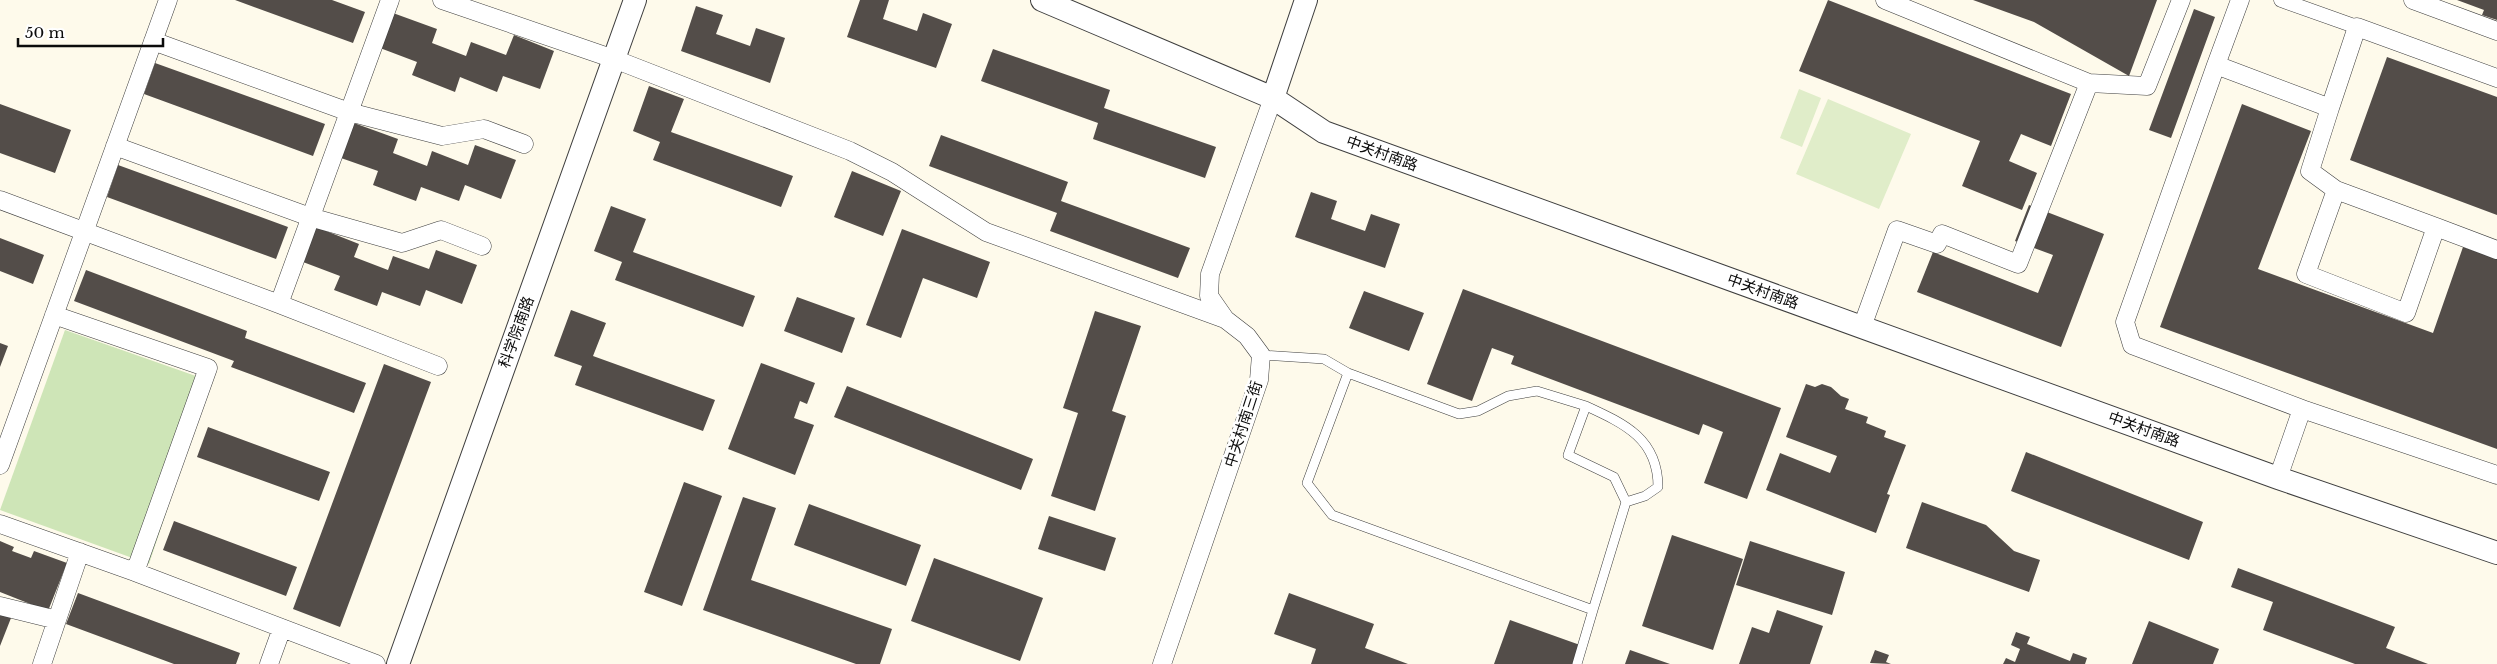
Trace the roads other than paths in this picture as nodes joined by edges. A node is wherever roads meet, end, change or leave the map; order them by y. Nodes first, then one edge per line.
1 (168, 0) edge
2 (390, 0) edge
3 (442, 0) edge
4 (635, 0) edge
5 (1042, 0) edge
6 (1306, 0) edge
7 (1885, 0) edge
8 (2181, 0) edge
9 (2240, 0) edge
10 (2281, 0) edge
11 (2413, 0) edge
12 (2357, 27) junction
13 (2497, 30) edge
14 (153, 41) junction
15 (614, 59) junction
16 (2216, 65) junction
17 (2497, 78) edge
18 (2089, 83) junction
19 (1273, 98) junction
20 (2330, 108) junction
21 (349, 112) junction
22 (524, 144) dead end
23 (115, 146) junction
24 (2336, 190) junction
25 (0, 200) edge
26 (310, 217) junction
27 (2436, 227) junction
28 (84, 231) junction
29 (482, 246) dead end
30 (2497, 250) edge
31 (279, 304) junction
32 (54, 315) junction
33 (1225, 319) junction
34 (1862, 327) junction
35 (1262, 355) junction
36 (438, 366) dead end
37 (1348, 373) junction
38 (1586, 406) junction
39 (2302, 409) junction
40 (0, 464) edge
41 (2497, 475) edge
42 (2278, 478) junction
43 (1626, 502) junction
44 (0, 524) edge
45 (80, 552) junction
46 (2497, 553) edge
47 (135, 572) junction
48 (0, 606) edge
49 (1593, 610) junction
50 (57, 620) junction
51 (282, 628) junction
52 (42, 664) edge
53 (269, 664) edge
54 (376, 664) edge
55 (398, 664) edge
56 (1162, 664) edge
57 (1577, 664) edge

1 - 14 street
2 - 21 street
3 - 15 street
4 - 15 street, 科学院南路
5 - 19 street, 中关村南路
6 - 19 street
7 - 18 street
8 - 18 street
9 - 16 street
10 - 12 street
11 - 13 street
12 - 17 street
12 - 20 street
14 - 21 street
14 - 23 street
15 - 33 street
15 - 55 street, 科学院南路
16 - 20 street
16 - 39 street
18 - 34 street
19 - 33 street
19 - 34 street, 中关村南路
20 - 24 street
21 - 22 street
21 - 26 street
23 - 26 street
23 - 28 street
24 - 27 street
24 - 27 street
25 - 28 street
26 - 29 street
26 - 31 street
27 - 30 street
28 - 31 street
28 - 32 street
31 - 36 street
32 - 40 street
32 - 47 street
33 - 35 street
34 - 42 street, 中关村南路
35 - 37 lane
35 - 56 street, 中关村南三街
37 - 38 lane
37 - 49 lane
38 - 43 lane
38 - 43 lane
39 - 41 street
39 - 42 street
42 - 46 street, 中关村南路
43 - 49 lane
44 - 45 street
45 - 47 street
45 - 50 street
47 - 51 street
48 - 50 street
49 - 57 lane
50 - 52 street
51 - 53 street
51 - 54 street

